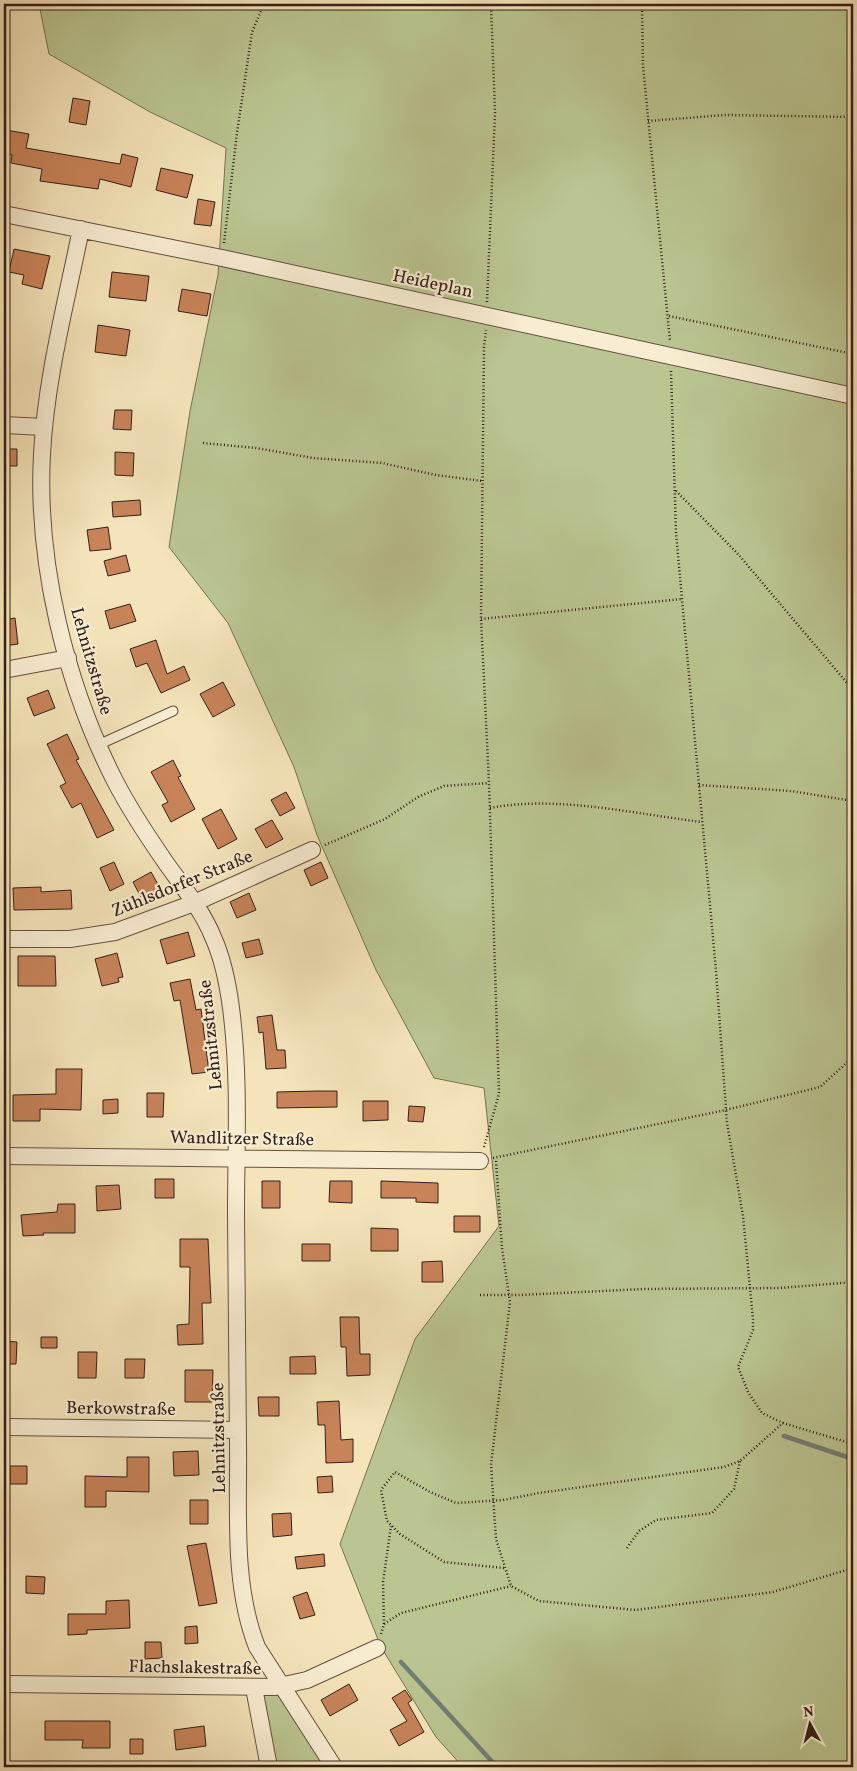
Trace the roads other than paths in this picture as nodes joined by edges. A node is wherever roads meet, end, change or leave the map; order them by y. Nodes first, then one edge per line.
1 (4, 214) edge
2 (81, 229) junction
3 (853, 396) edge
4 (4, 426) edge
5 (44, 427) junction
6 (68, 658) junction
7 (4, 670) edge
8 (173, 711) dead end
9 (98, 745) junction
10 (312, 850) road end
11 (194, 903) junction
12 (4, 939) edge
13 (4, 1156) edge
14 (236, 1157) junction
15 (480, 1161) road end
16 (4, 1427) edge
17 (238, 1430) junction
18 (377, 1648) road end
19 (4, 1684) edge
20 (282, 1686) junction
21 (254, 1688) junction
22 (269, 1767) edge
23 (334, 1767) edge

1 - 2 street, Heideplan
2 - 3 street, Heideplan
2 - 5 street, Lehnitzstraße
4 - 5 street
5 - 6 street, Lehnitzstraße
6 - 7 street
6 - 9 street, Lehnitzstraße
8 - 9 lane
9 - 11 street, Lehnitzstraße
10 - 11 street, Zühlsdorfer Straße
11 - 12 street, Zühlsdorfer Straße
11 - 14 street, Lehnitzstraße
13 - 14 street, Wandlitzer Straße
14 - 15 street, Wandlitzer Straße
14 - 17 street, Lehnitzstraße
16 - 17 street, Berkowstraße
17 - 20 street, Lehnitzstraße
18 - 20 street, Flachslakestraße
19 - 21 street, Flachslakestraße
20 - 21 street, Flachslakestraße
20 - 23 street, Lehnitzstraße
21 - 22 street

